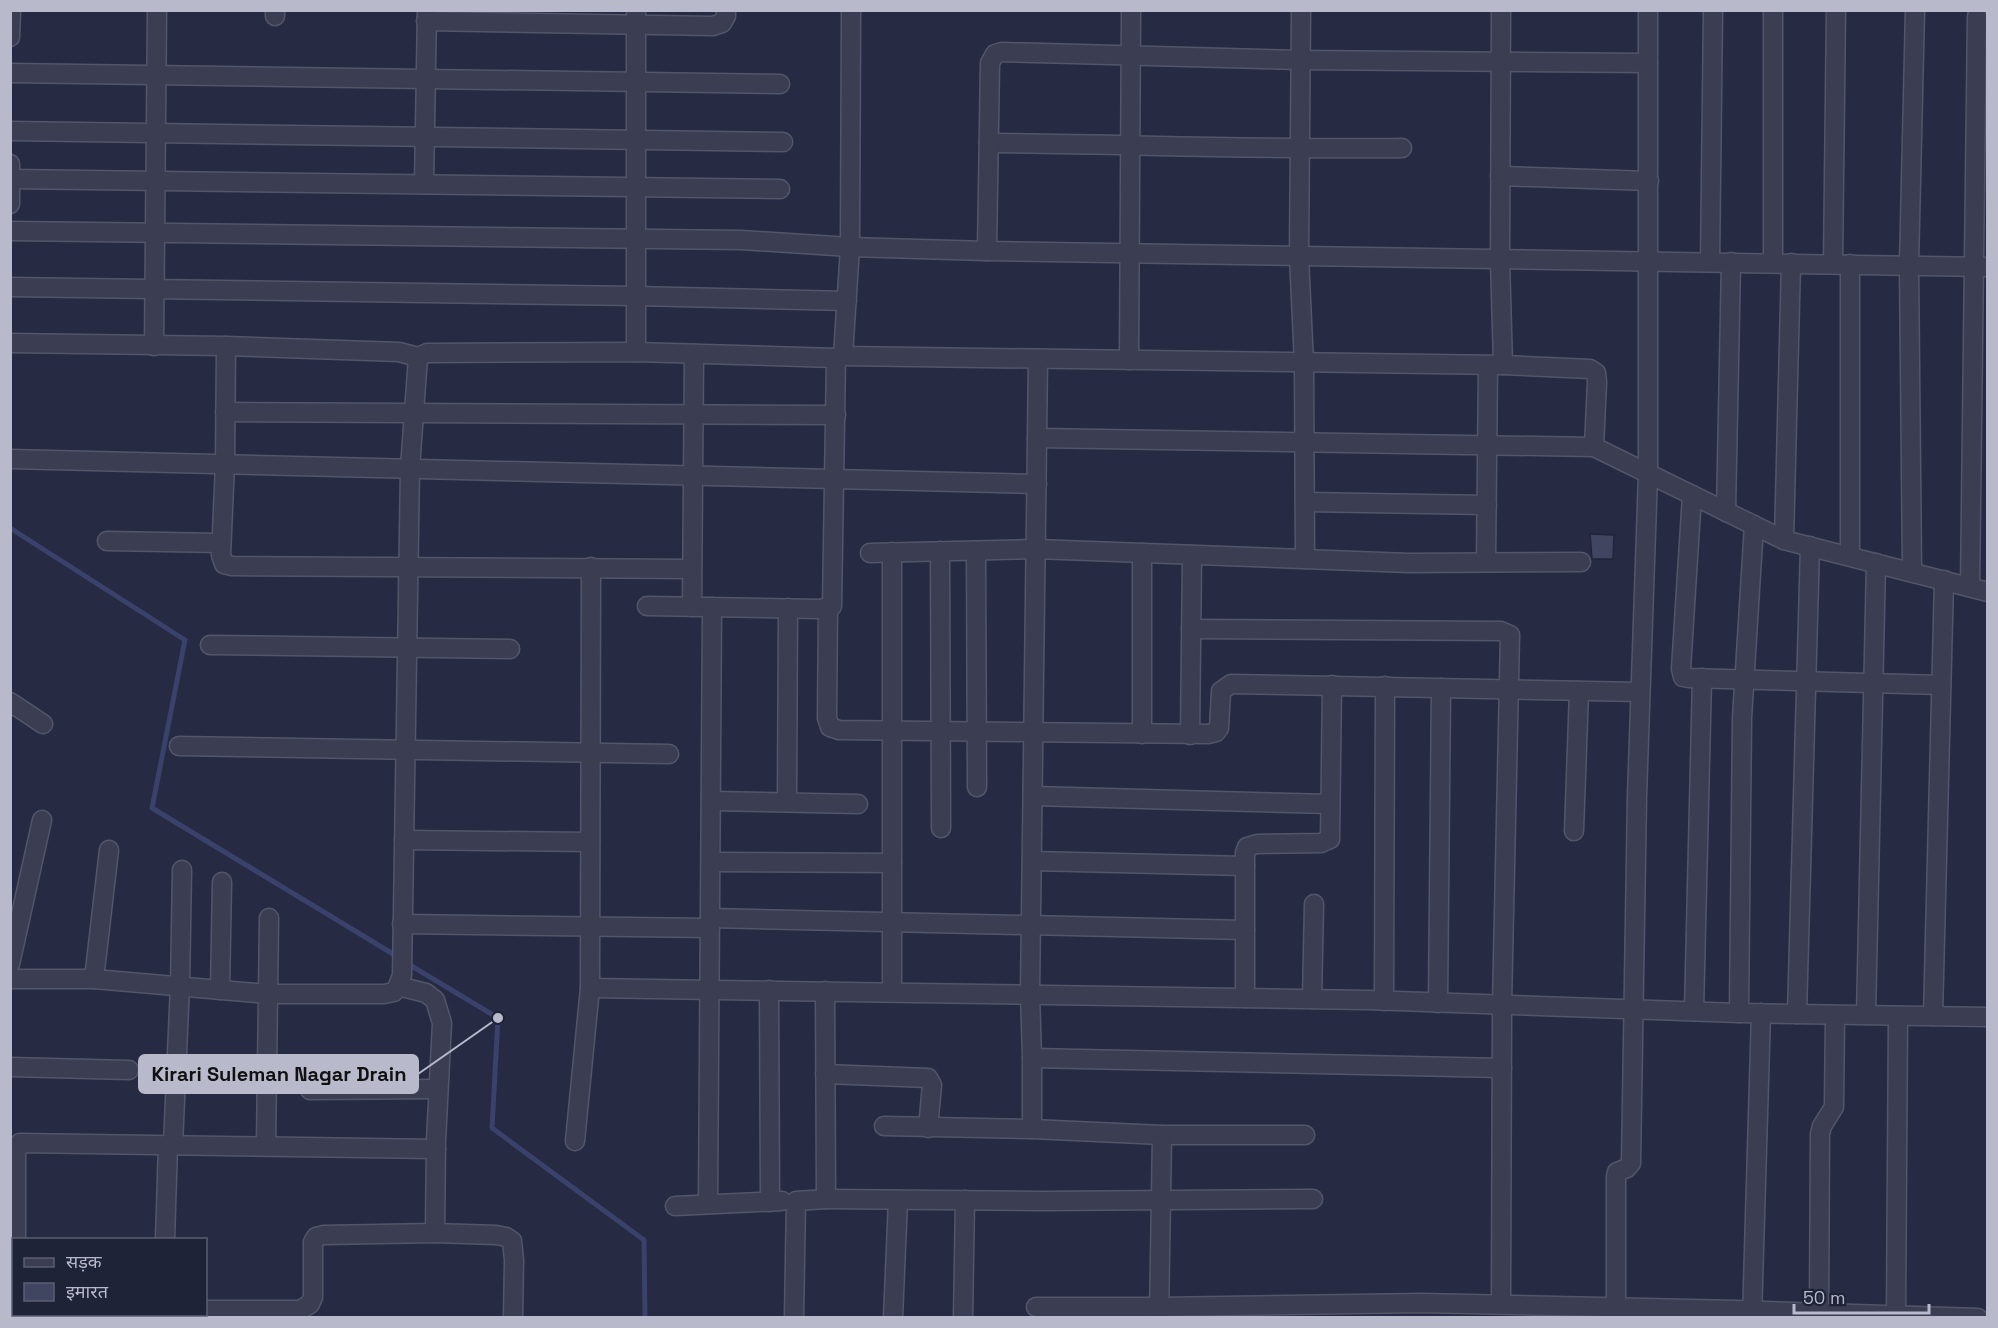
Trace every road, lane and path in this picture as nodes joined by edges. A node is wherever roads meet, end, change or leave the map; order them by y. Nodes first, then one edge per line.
1 (11, 10) edge
2 (157, 10) edge
3 (726, 10) edge
4 (851, 10) edge
5 (1131, 10) edge
6 (1301, 10) edge
7 (1501, 10) edge
8 (1648, 10) edge
9 (1713, 10) edge
10 (1773, 10) edge
11 (1836, 10) edge
12 (1915, 10) edge
13 (427, 16) edge
14 (1977, 16) dead end
15 (637, 17) edge
16 (10, 37) edge
17 (1131, 56) junction
18 (1300, 60) junction
19 (1501, 60) junction
20 (1648, 63) junction
21 (10, 73) edge
22 (156, 75) junction
23 (426, 79) junction
24 (636, 82) junction
25 (780, 84) dead end
26 (10, 131) edge
27 (156, 132) junction
28 (425, 137) junction
29 (636, 140) junction
30 (783, 142) dead end
31 (989, 143) junction
32 (1130, 144) junction
33 (1402, 148) dead end
34 (1300, 149) junction
35 (10, 164) edge
36 (1500, 176) junction
37 (11, 179) edge
38 (155, 181) junction
39 (1649, 182) junction
40 (424, 184) junction
41 (636, 187) junction
42 (780, 189) dead end
43 (10, 204) edge
44 (10, 231) edge
45 (155, 232) junction
46 (636, 239) junction
47 (850, 247) junction
48 (987, 251) junction
49 (1130, 254) junction
50 (1299, 257) junction
51 (1500, 260) junction
52 (1649, 262) junction
53 (1710, 262) junction
54 (1731, 262) junction
55 (1782, 263) junction
56 (1842, 264) junction
57 (1910, 265) junction
58 (1981, 266) edge
59 (10, 287) edge
60 (154, 288) junction
61 (636, 296) junction
62 (847, 301) junction
63 (10, 343) edge
64 (154, 346) junction
65 (226, 346) junction
66 (636, 352) junction
67 (694, 354) junction
68 (418, 357) junction
69 (840, 357) junction
70 (1038, 359) junction
71 (1129, 360) junction
72 (1304, 363) junction
73 (1496, 365) junction
74 (225, 412) junction
75 (413, 413) junction
76 (692, 414) junction
77 (836, 415) junction
78 (1037, 438) junction
79 (1305, 442) junction
80 (1487, 446) junction
81 (1594, 447) junction
82 (10, 459) edge
83 (225, 464) junction
84 (410, 468) junction
85 (1648, 474) junction
86 (691, 477) junction
87 (835, 480) junction
88 (1037, 484) junction
89 (1692, 495) junction
90 (1305, 502) junction
91 (1487, 505) junction
92 (1726, 512) junction
93 (1754, 525) junction
94 (1784, 540) junction
95 (107, 541) dead end
96 (221, 543) junction
97 (1810, 546) junction
98 (1036, 549) junction
99 (940, 551) junction
100 (976, 551) junction
101 (870, 552) dead end
102 (892, 552) junction
103 (1142, 553) junction
104 (1192, 555) junction
105 (1850, 556) junction
106 (1305, 559) junction
107 (1486, 562) junction
108 (1581, 562) dead end
109 (1876, 563) junction
110 (410, 565) junction
111 (591, 567) junction
112 (691, 569) junction
113 (1912, 572) junction
114 (1944, 580) junction
115 (1979, 590) edge
116 (647, 606) dead end
117 (692, 607) junction
118 (712, 607) junction
119 (788, 608) junction
120 (828, 609) junction
121 (1191, 629) junction
122 (210, 645) dead end
123 (408, 648) junction
124 (510, 649) dead end
125 (1702, 678) junction
126 (1744, 679) junction
127 (1806, 681) junction
128 (1874, 683) junction
129 (1332, 685) junction
130 (1941, 685) junction
131 (1385, 686) junction
132 (1441, 688) junction
133 (1510, 688) junction
134 (1579, 691) junction
135 (1640, 692) junction
136 (10, 702) edge
137 (43, 724) dead end
138 (892, 729) junction
139 (941, 730) junction
140 (977, 731) junction
141 (1034, 731) junction
142 (1142, 734) junction
143 (1190, 735) junction
144 (178, 746) dead end
145 (406, 749) junction
146 (590, 752) junction
147 (669, 754) dead end
148 (977, 787) dead end
149 (1033, 796) junction
150 (711, 801) junction
151 (787, 802) junction
152 (858, 804) dead end
153 (1330, 804) junction
154 (42, 820) dead end
155 (941, 828) dead end
156 (1574, 831) dead end
157 (404, 840) junction
158 (590, 842) junction
159 (109, 850) dead end
160 (1032, 861) junction
161 (711, 862) junction
162 (892, 863) junction
163 (1245, 866) junction
164 (182, 870) dead end
165 (222, 882) dead end
166 (1314, 904) dead end
167 (269, 918) dead end
168 (892, 920) junction
169 (710, 923) junction
170 (1031, 925) junction
171 (590, 926) junction
172 (1245, 930) junction
173 (402, 931) junction
174 (10, 964) edge
175 (10, 979) edge
176 (94, 979) junction
177 (400, 981) junction
178 (180, 986) junction
179 (590, 988) junction
180 (710, 989) junction
181 (220, 990) junction
182 (769, 990) junction
183 (825, 991) junction
184 (892, 992) junction
185 (268, 994) junction
186 (1030, 994) junction
187 (1245, 998) junction
188 (1312, 999) junction
189 (1384, 1001) junction
190 (1438, 1003) junction
191 (1502, 1005) junction
192 (1634, 1010) junction
193 (1694, 1011) junction
194 (1739, 1013) junction
195 (1761, 1014) junction
196 (1797, 1014) junction
197 (1835, 1015) junction
198 (1866, 1015) junction
199 (1898, 1016) junction
200 (1933, 1016) junction
201 (1988, 1017) edge
202 (1032, 1058) junction
203 (10, 1067) edge
204 (1502, 1068) junction
205 (129, 1070) dead end
206 (825, 1074) junction
207 (437, 1089) junction
208 (310, 1090) dead end
209 (884, 1126) dead end
210 (928, 1128) junction
211 (1032, 1129) junction
212 (1162, 1135) junction
213 (1305, 1135) dead end
214 (575, 1141) dead end
215 (170, 1145) junction
216 (266, 1146) junction
217 (436, 1149) junction
218 (826, 1199) junction
219 (1312, 1199) dead end
220 (898, 1200) junction
221 (965, 1200) junction
222 (1160, 1200) junction
223 (796, 1201) junction
224 (770, 1202) junction
225 (708, 1204) junction
226 (675, 1206) dead end
227 (435, 1233) junction
228 (16, 1238) edge
229 (165, 1238) edge
230 (1501, 1304) junction
231 (1036, 1307) dead end
232 (207, 1310) edge
233 (1623, 1310) edge
234 (1081, 1312) edge
235 (1159, 1312) edge
236 (1692, 1313) edge
237 (1752, 1314) edge
238 (1819, 1315) edge
239 (1896, 1316) edge
240 (513, 1317) edge
241 (794, 1317) edge
242 (893, 1317) edge
243 (963, 1317) edge
244 (1974, 1317) edge

1 - 16 street
2 - 22 street
3 - 15 street
4 - 47 street
5 - 17 street
6 - 18 street
7 - 19 street
8 - 20 street
9 - 53 street
10 - 55 street
11 - 56 street
12 - 57 street
13 - 15 street
13 - 23 street
14 - 58 street
15 - 24 street
17 - 18 street
17 - 31 street
17 - 32 street
18 - 19 street
18 - 34 street
19 - 20 street
19 - 36 street
20 - 39 street
21 - 22 street
22 - 23 street
22 - 27 street
23 - 24 street
23 - 28 street
24 - 25 street
24 - 29 street
26 - 27 street
27 - 28 street
27 - 38 street
28 - 29 street
28 - 40 street
29 - 30 street
29 - 41 street
31 - 32 street
31 - 48 street
32 - 34 street
32 - 49 street
33 - 34 street
34 - 50 street
35 - 37 street
36 - 39 street
36 - 51 street
37 - 38 street
37 - 43 street
38 - 40 street
38 - 45 street
39 - 52 street
40 - 41 street
41 - 42 street
41 - 46 street
44 - 45 street
45 - 46 street
45 - 60 street
46 - 47 street
46 - 61 street
47 - 48 street
47 - 62 street
48 - 49 street
49 - 50 street
49 - 71 street
50 - 51 street
50 - 72 street
51 - 52 street
51 - 73 street
52 - 53 street
52 - 85 street
53 - 54 street
54 - 55 street
54 - 92 street
55 - 56 street
55 - 94 street
56 - 57 street
56 - 105 street
57 - 58 street
57 - 113 street
58 - 115 street
59 - 60 street
60 - 61 street
60 - 64 street
61 - 62 street
61 - 66 street
62 - 69 street
63 - 64 street
64 - 65 street
65 - 68 street
65 - 74 street
66 - 67 street
66 - 68 street
67 - 69 street
67 - 76 street
68 - 75 street
69 - 70 street
69 - 77 street
70 - 71 street
70 - 78 street
71 - 72 street
72 - 73 street
72 - 79 street
73 - 80 street
73 - 81 street
74 - 75 street
74 - 83 street
75 - 76 street
75 - 84 street
76 - 77 street
76 - 86 street
77 - 87 street
78 - 79 street
78 - 88 street
79 - 80 street
79 - 90 street
80 - 81 street
80 - 91 street
81 - 85 street
82 - 83 street
83 - 84 street
83 - 96 street
84 - 86 street
84 - 110 street
85 - 89 street
85 - 135 street
86 - 87 street
86 - 112 street
87 - 88 street
87 - 120 street
88 - 98 street
89 - 92 street
89 - 125 street
90 - 91 street
90 - 106 street
91 - 107 street
92 - 93 street
93 - 94 street
93 - 126 street
94 - 97 street
95 - 96 street
96 - 110 street
97 - 105 street
97 - 127 street
98 - 100 street
98 - 103 street
98 - 141 street
99 - 100 street
99 - 102 street
99 - 139 street
100 - 140 street
101 - 102 street
102 - 138 street
103 - 104 street
103 - 142 street
104 - 106 street
104 - 121 street
105 - 109 street
106 - 107 street
107 - 108 street
109 - 113 street
109 - 128 street
110 - 111 street
110 - 123 street
111 - 112 street
111 - 146 street
112 - 117 street
113 - 114 street
114 - 115 street
114 - 130 street
116 - 117 street
117 - 118 street
118 - 119 street
118 - 150 street
119 - 120 street
119 - 151 street
120 - 138 street
121 - 133 street
121 - 143 street
122 - 123 street
123 - 124 street
123 - 145 street
125 - 126 street
125 - 193 street
126 - 127 street
126 - 194 street
127 - 128 street
127 - 196 street
128 - 130 street
128 - 198 street
129 - 131 street
129 - 143 street
129 - 153 street
130 - 200 street
131 - 132 street
131 - 189 street
132 - 133 street
132 - 190 street
133 - 134 street
133 - 191 street
134 - 135 street
134 - 156 street
135 - 192 street
136 - 137 street
138 - 139 street
138 - 162 street
139 - 140 street
139 - 155 street
140 - 141 street
140 - 148 street
141 - 142 street
141 - 149 street
142 - 143 street
144 - 145 street
145 - 146 street
145 - 157 street
146 - 147 street
146 - 158 street
149 - 153 street
149 - 160 street
150 - 151 street
150 - 161 street
151 - 152 street
153 - 163 street
154 - 174 street
157 - 158 street
157 - 173 street
158 - 171 street
159 - 176 street
160 - 163 street
160 - 170 street
161 - 162 street
161 - 169 street
162 - 168 street
163 - 172 street
164 - 178 street
165 - 181 street
166 - 188 street
167 - 185 street
168 - 169 street
168 - 170 street
168 - 184 street
169 - 171 street
169 - 180 street
170 - 172 street
170 - 186 street
171 - 173 street
171 - 179 street
172 - 187 street
173 - 177 street
175 - 176 street
176 - 178 street
177 - 185 street
177 - 207 street
178 - 181 street
178 - 215 street
179 - 180 street
179 - 214 street
180 - 182 street
180 - 225 street
181 - 185 street
182 - 183 street
182 - 224 street
183 - 184 street
183 - 206 street
184 - 186 street
185 - 216 street
186 - 187 street
186 - 202 street
187 - 188 street
188 - 189 street
189 - 190 street
190 - 191 street
191 - 192 street
191 - 204 street
192 - 193 street
192 - 233 street
193 - 194 street
194 - 195 street
195 - 196 street
195 - 237 street
196 - 197 street
197 - 198 street
197 - 238 street
198 - 199 street
199 - 200 street
199 - 239 street
200 - 201 street
202 - 204 street
202 - 211 street
203 - 205 street
204 - 230 street
206 - 210 street
206 - 218 street
207 - 208 street
207 - 217 street
209 - 210 street
210 - 211 street
211 - 212 street
212 - 213 street
212 - 222 street
215 - 216 street
215 - 228 street
215 - 229 street
216 - 217 street
217 - 227 street
218 - 220 street
218 - 223 street
219 - 222 street
220 - 221 street
220 - 242 street
221 - 222 street
221 - 243 street
222 - 235 street
223 - 224 street
223 - 241 street
224 - 225 street
225 - 226 street
227 - 232 street
227 - 240 street
230 - 233 street
230 - 235 street
231 - 234 street
233 - 236 street
234 - 235 street
236 - 237 street
237 - 238 street
238 - 239 street
239 - 244 street

